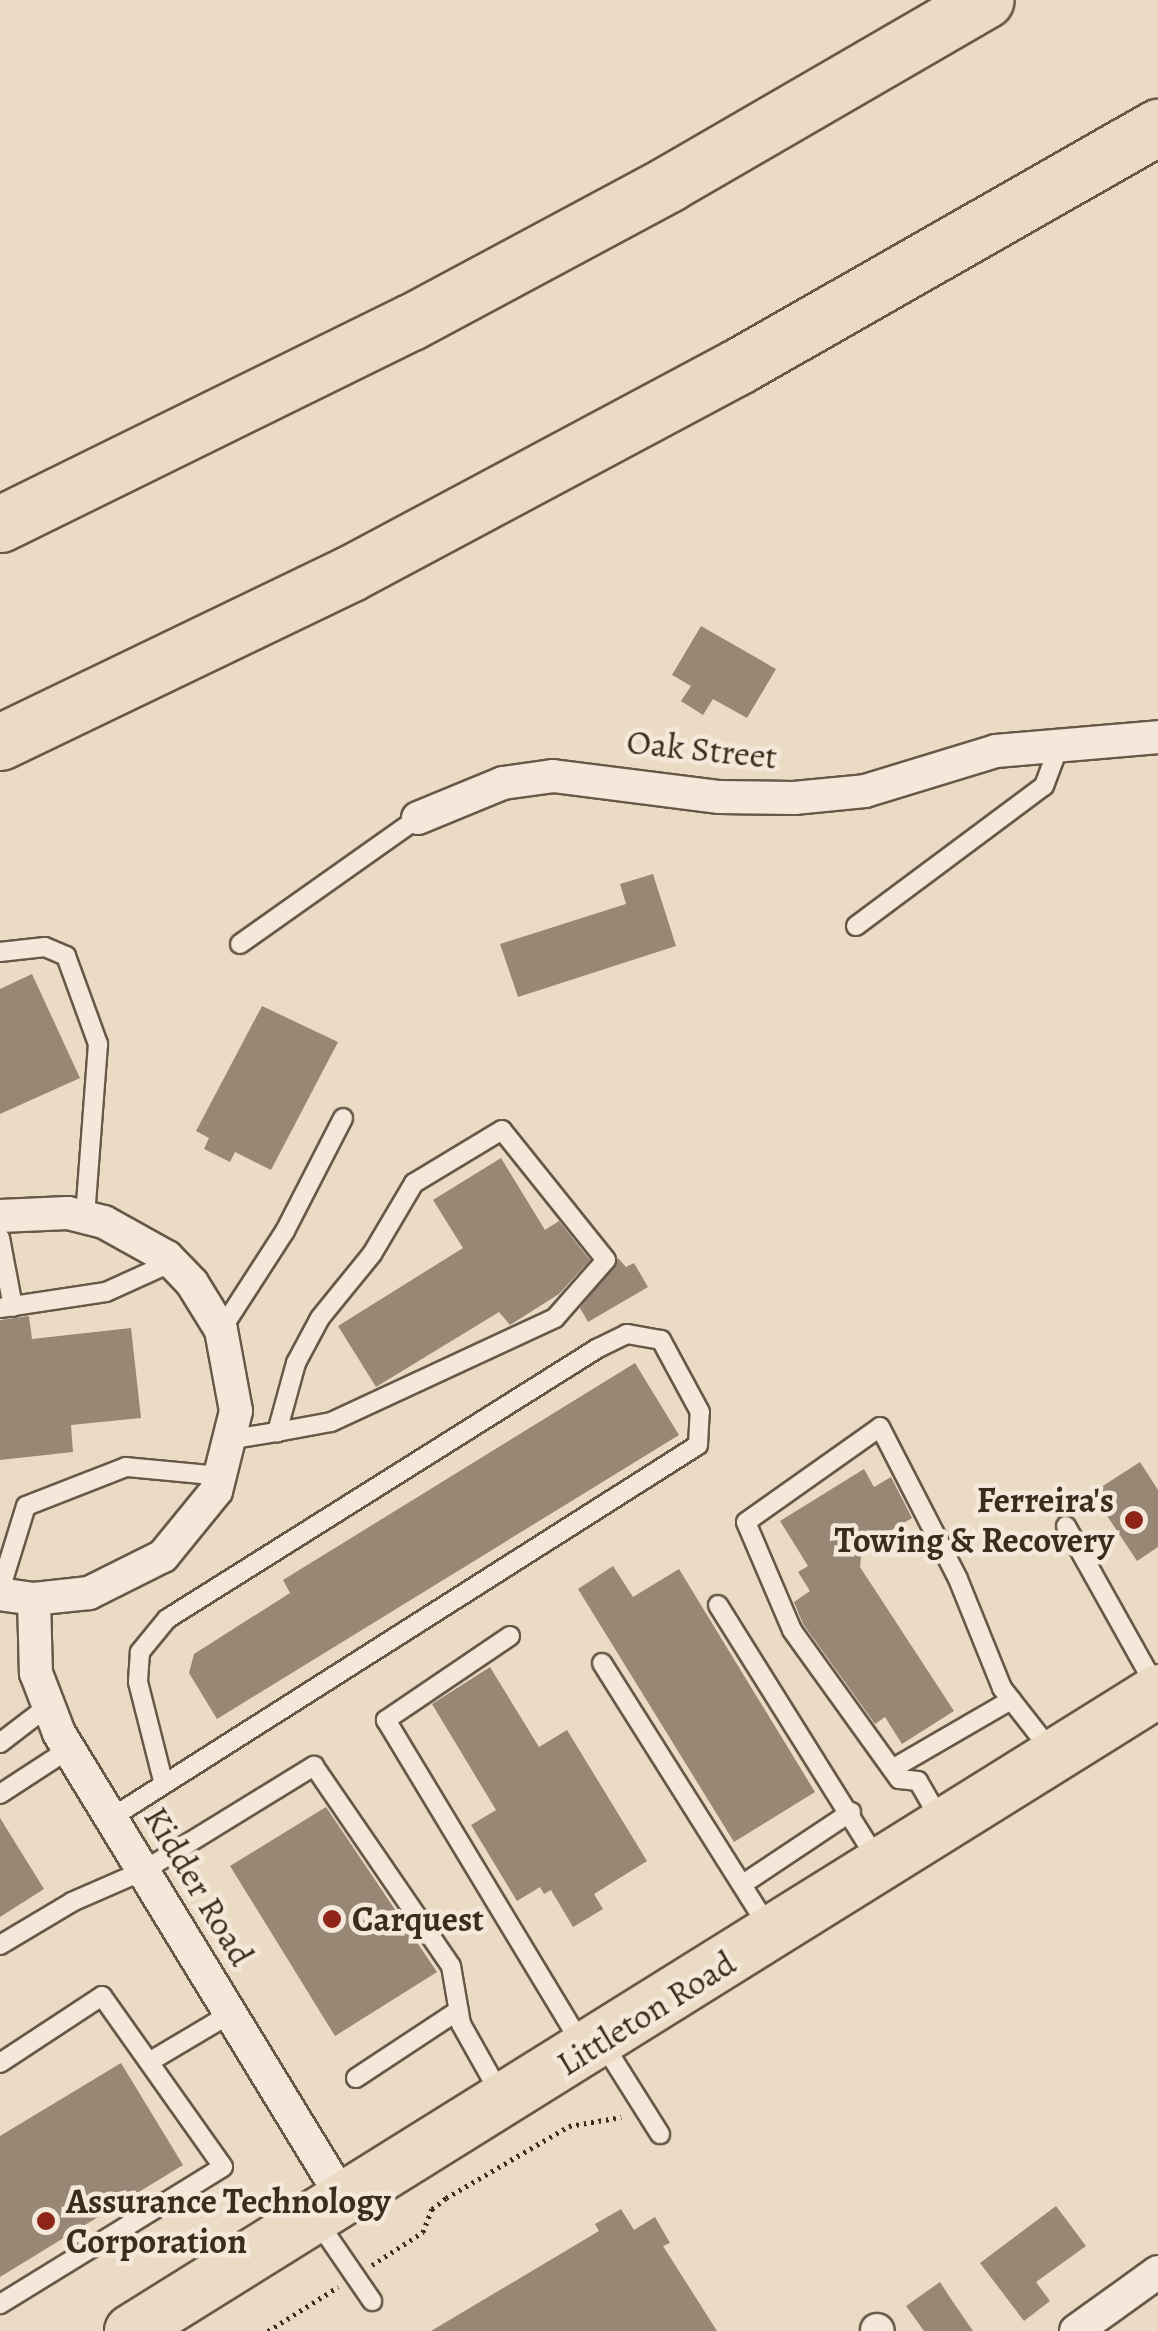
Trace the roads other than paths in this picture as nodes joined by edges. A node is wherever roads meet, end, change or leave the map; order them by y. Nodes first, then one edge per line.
1 (985, 0) edge
2 (1158, 127) edge
3 (0, 524) edge
4 (1158, 737) edge
5 (0, 742) edge
6 (1059, 746) junction
7 (418, 818) joint
8 (856, 926) dead end
9 (240, 944) dead end
10 (0, 952) edge
11 (343, 1118) dead end
12 (0, 1216) edge
13 (85, 1218) junction
14 (0, 1238) edge
15 (172, 1262) junction
16 (6, 1307) edge
17 (221, 1330) junction
18 (278, 1432) junction
19 (233, 1439) junction
20 (222, 1476) junction
21 (1066, 1526) dead end
22 (0, 1592) edge
23 (34, 1598) junction
24 (718, 1605) dead end
25 (510, 1636) dead end
26 (602, 1663) dead end
27 (1158, 1691) edge
28 (1011, 1700) junction
29 (47, 1707) junction
30 (0, 1744) edge
31 (69, 1749) junction
32 (1056, 1756) junction
33 (892, 1769) junction
34 (164, 1781) junction
35 (0, 1794) edge
36 (850, 1812) junction
37 (111, 1818) junction
38 (944, 1826) junction
39 (881, 1866) junction
40 (143, 1871) junction
41 (744, 1884) junction
42 (772, 1934) junction
43 (0, 1945) edge
44 (459, 2010) junction
45 (230, 2014) junction
46 (594, 2046) junction
47 (149, 2062) junction
48 (0, 2063) edge
49 (356, 2078) dead end
50 (504, 2101) junction
51 (660, 2134) dead end
52 (329, 2209) junction
53 (1158, 2272) edge
54 (372, 2301) dead end
55 (0, 2304) edge
56 (131, 2331) edge
57 (1076, 2331) edge

1 - 3 highway
2 - 5 highway
4 - 6 street, Oak Street
6 - 7 street, Oak Street
6 - 8 lane
7 - 9 lane
10 - 13 lane
11 - 17 lane
12 - 13 street
13 - 15 street
14 - 16 lane
15 - 16 lane
15 - 17 street
17 - 19 street
18 - 18 lane
18 - 19 lane
19 - 20 street
20 - 22 lane
20 - 23 street
21 - 27 lane
22 - 23 street
23 - 29 street, Kidder Road
24 - 36 lane
25 - 46 lane
26 - 41 lane
27 - 32 main road, Littleton Road
28 - 32 lane
28 - 33 lane
28 - 33 lane
29 - 30 lane
29 - 31 street, Kidder Road
31 - 35 lane
31 - 37 street, Kidder Road
32 - 38 main road, Littleton Road
33 - 38 lane
34 - 34 lane
34 - 37 lane
36 - 39 lane
36 - 41 lane
37 - 40 street, Kidder Road
38 - 39 main road, Littleton Road
39 - 42 main road, Littleton Road
40 - 43 lane
40 - 44 lane
40 - 45 street, Kidder Road
41 - 42 lane
42 - 46 main road, Littleton Road
44 - 49 lane
44 - 50 lane
45 - 47 lane
45 - 52 street, Kidder Road
46 - 50 main road, Littleton Road
46 - 51 lane
47 - 48 lane
47 - 55 lane
50 - 52 main road, Littleton Road
52 - 54 lane
52 - 56 main road, Littleton Road
53 - 57 street

